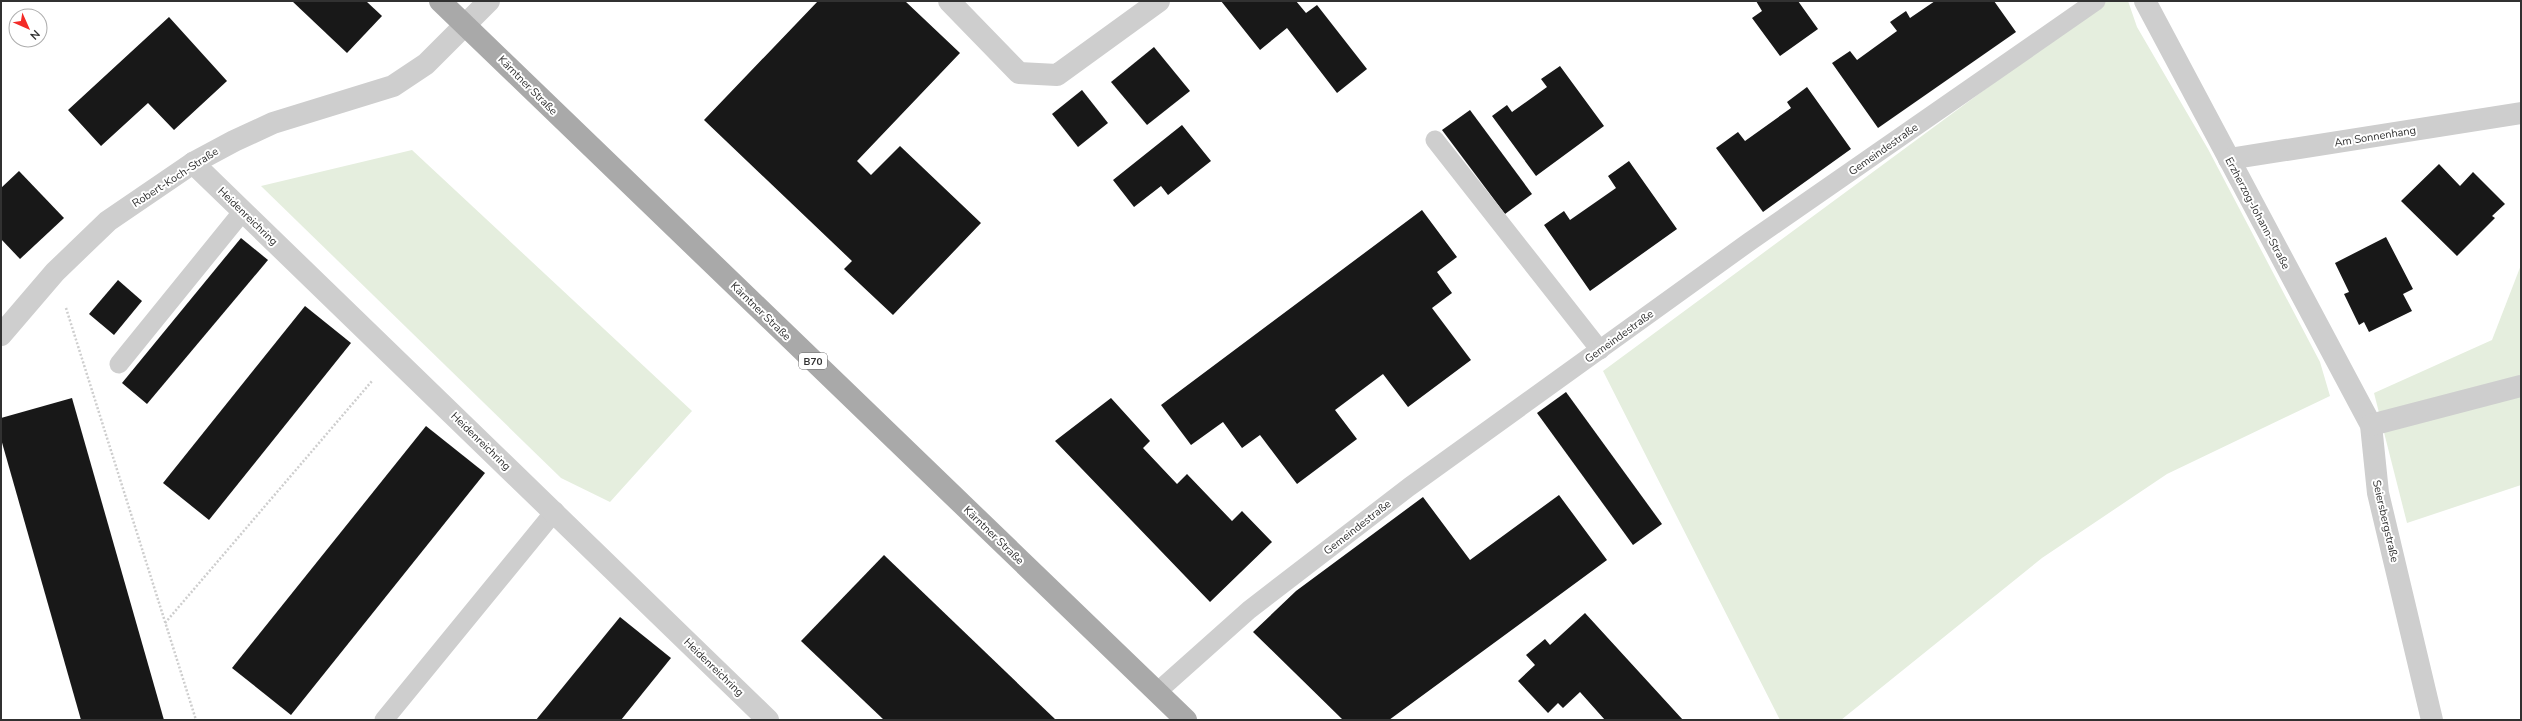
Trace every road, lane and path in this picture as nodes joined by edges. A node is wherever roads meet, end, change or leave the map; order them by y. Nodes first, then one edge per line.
1 (440, 1) edge
2 (489, 1) edge
3 (949, 1) edge
4 (1159, 1) edge
5 (2096, 1) edge
6 (2145, 1) edge
7 (465, 25) junction
8 (2521, 112) edge
9 (1435, 140) dead end
10 (2229, 160) junction
11 (193, 163) junction
12 (243, 211) junction
13 (55, 272) junction
14 (1, 335) edge
15 (1600, 350) junction
16 (393, 356) junction
17 (119, 364) dead end
18 (2521, 386) edge
19 (2371, 425) junction
20 (554, 511) junction
21 (165, 623) junction
22 (1157, 692) junction
23 (196, 720) edge
24 (384, 720) edge
25 (768, 720) edge
26 (1186, 720) edge
27 (2432, 720) edge

1 - 7 main road, Kärntner Straße / B70
2 - 7 street, Robert-Koch-Straße
3 - 4 street
5 - 15 lane, Gemeindestraße
6 - 10 street, Erzherzog-Johann-Straße
7 - 11 street, Robert-Koch-Straße
7 - 22 main road, Kärntner Straße / B70
8 - 10 street, Am Sonnenhang
9 - 15 lane
10 - 19 street, Erzherzog-Johann-Straße
11 - 12 street, Heidenreichring
11 - 13 street, Robert-Koch-Straße
12 - 16 street, Heidenreichring
12 - 17 lane
13 - 14 street, Robert-Koch-Straße
13 - 21 path
15 - 22 lane, Gemeindestraße
16 - 20 street, Heidenreichring
16 - 21 path
18 - 19 street
19 - 27 street, Seiersbergstraße
20 - 24 lane
20 - 25 street, Heidenreichring
21 - 23 path
22 - 26 main road, Kärntner Straße / B70

